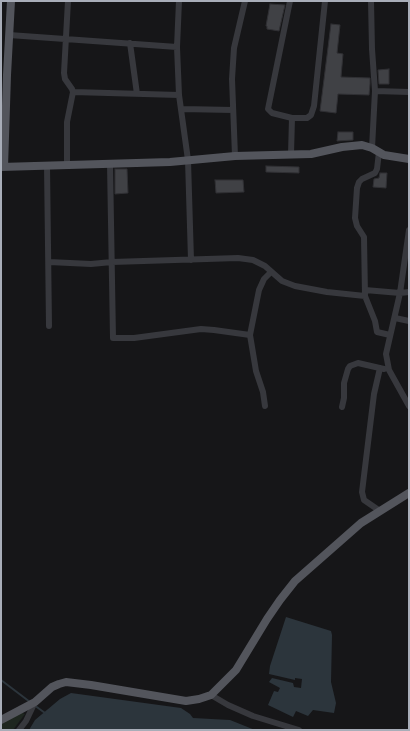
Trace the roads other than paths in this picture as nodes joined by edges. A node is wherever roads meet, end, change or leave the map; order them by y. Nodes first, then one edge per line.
1 (11, 1) edge
2 (68, 1) edge
3 (179, 1) edge
4 (245, 1) edge
5 (290, 1) edge
6 (325, 1) edge
7 (371, 1) edge
8 (9, 35) junction
9 (66, 39) junction
10 (130, 43) junction
11 (177, 47) junction
12 (4, 74) edge
13 (375, 90) junction
14 (73, 92) junction
15 (409, 92) edge
16 (137, 94) junction
17 (179, 95) junction
18 (182, 109) junction
19 (233, 110) junction
20 (292, 118) junction
21 (375, 150) junction
22 (291, 154) junction
23 (235, 156) junction
24 (409, 159) edge
25 (188, 160) junction
26 (110, 164) junction
27 (47, 165) junction
28 (67, 165) junction
29 (3, 167) edge
30 (409, 232) edge
31 (191, 260) junction
32 (49, 262) junction
33 (112, 262) junction
34 (271, 272) junction
35 (409, 292) edge
36 (365, 293) junction
37 (400, 293) junction
38 (395, 318) junction
39 (409, 321) edge
40 (50, 326) dead end
41 (250, 335) junction
42 (390, 335) junction
43 (380, 368) junction
44 (389, 370) junction
45 (265, 406) dead end
46 (409, 406) edge
47 (342, 407) dead end
48 (409, 493) edge
49 (380, 511) junction
50 (211, 695) junction
51 (37, 700) junction
52 (1, 720) edge
53 (19, 730) edge
54 (299, 730) edge

1 - 8 main road
2 - 9 street
3 - 11 street
4 - 19 street
5 - 20 street
6 - 20 street
7 - 13 street
8 - 9 street
8 - 12 main road
9 - 10 street
9 - 14 street
10 - 11 street
10 - 16 street
11 - 17 street
12 - 29 main road
13 - 15 street
13 - 21 street
14 - 16 street
14 - 28 street
16 - 17 street
17 - 18 street
18 - 19 street
18 - 25 street
19 - 23 street
20 - 22 street
21 - 22 main road
21 - 24 main road
21 - 36 street
22 - 23 main road
23 - 25 main road
25 - 26 main road
25 - 31 street
26 - 28 main road
26 - 33 street
27 - 28 main road
27 - 29 main road
27 - 32 street
30 - 37 street
31 - 33 street
31 - 34 street
32 - 33 street
32 - 40 street
33 - 41 street
34 - 36 street
34 - 41 street
35 - 37 street
36 - 37 street
36 - 42 street
37 - 38 street
38 - 39 street
38 - 42 street
41 - 45 street
42 - 44 street
43 - 44 street
43 - 47 street
43 - 49 street
44 - 46 street
48 - 49 main road
49 - 50 main road
50 - 51 main road
50 - 54 street
51 - 52 main road
51 - 53 street

